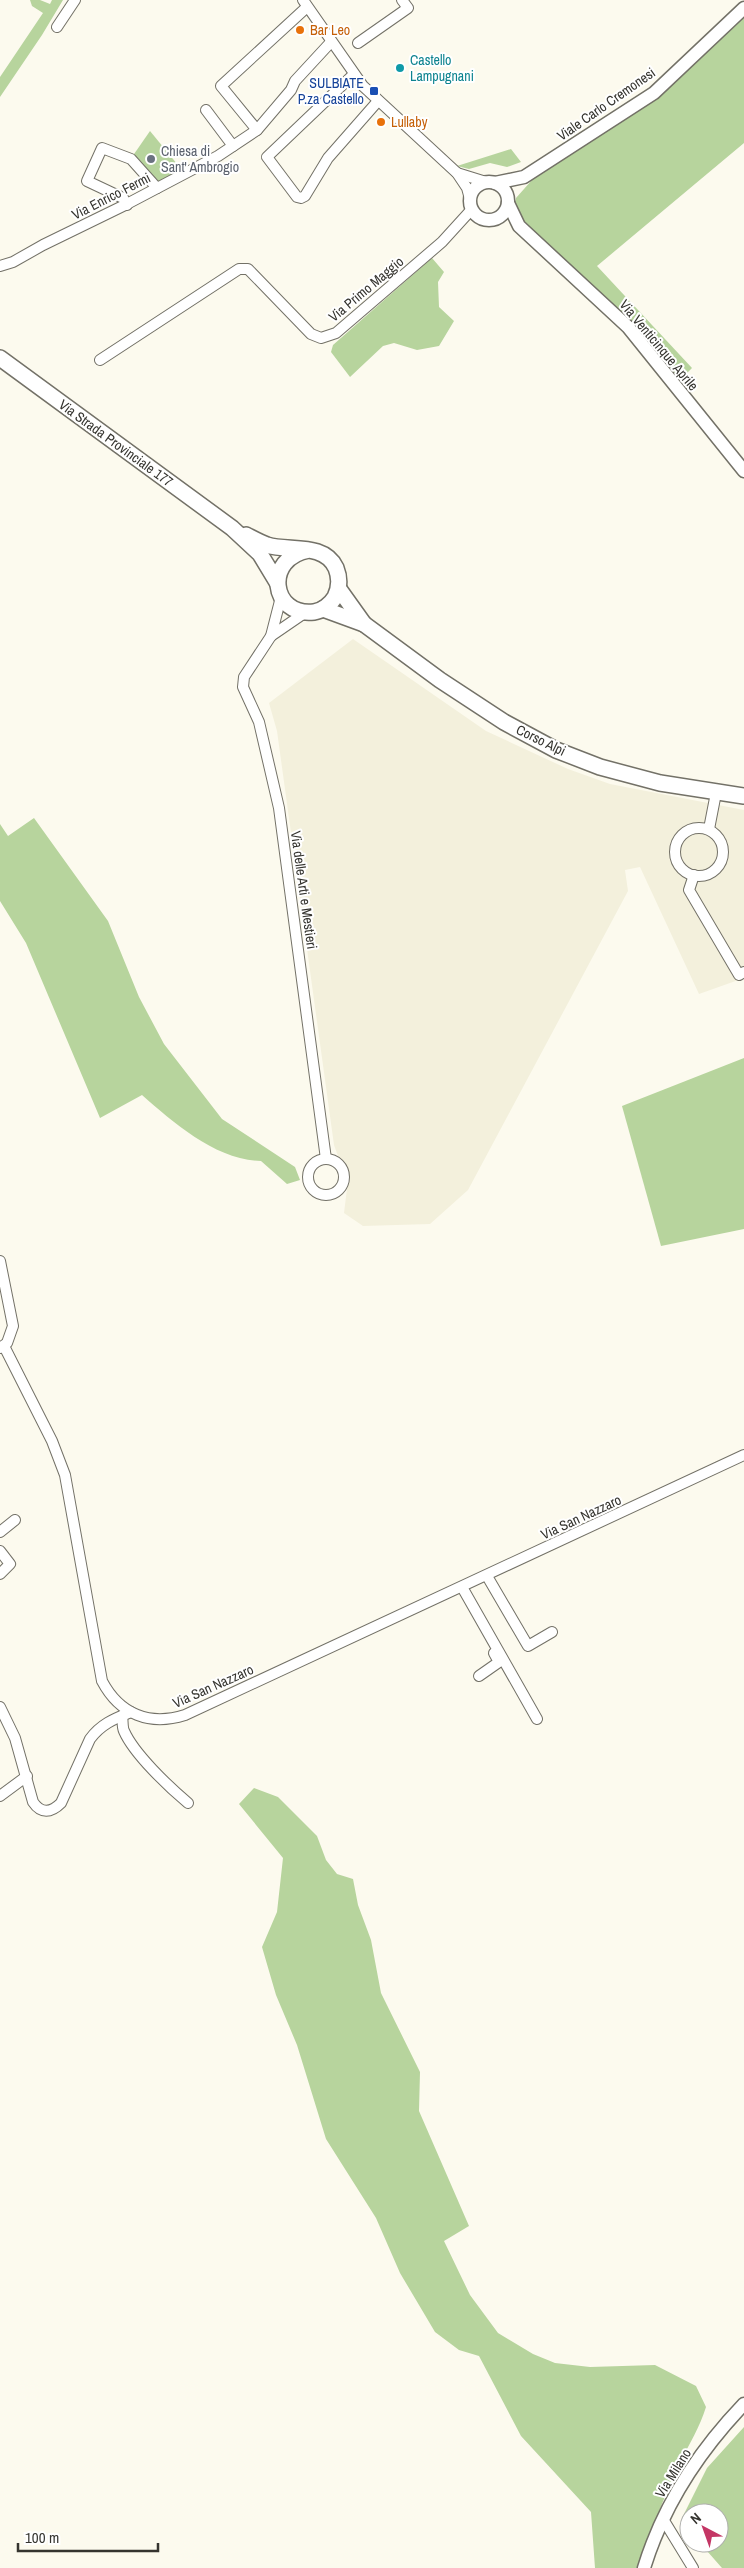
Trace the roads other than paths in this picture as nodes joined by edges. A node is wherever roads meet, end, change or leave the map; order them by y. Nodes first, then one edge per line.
1 (75, 0) edge
2 (402, 0) edge
3 (305, 3) edge
4 (744, 8) edge
5 (58, 27) dead end
6 (331, 42) junction
7 (358, 43) dead end
8 (354, 74) junction
9 (378, 101) junction
10 (206, 110) dead end
11 (257, 130) junction
12 (233, 146) junction
13 (457, 173) junction
14 (524, 177) junction
15 (491, 182) junction
16 (158, 188) junction
17 (508, 201) junction
18 (471, 204) junction
19 (127, 205) junction
20 (488, 220) junction
21 (519, 226) junction
22 (0, 266) edge
23 (0, 358) edge
24 (100, 360) dead end
25 (744, 471) edge
26 (232, 528) junction
27 (309, 550) junction
28 (277, 582) junction
29 (339, 589) junction
30 (281, 597) junction
31 (323, 609) junction
32 (306, 612) junction
33 (364, 624) junction
34 (271, 636) junction
35 (716, 793) junction
36 (744, 796) edge
37 (709, 829) junction
38 (694, 875) junction
39 (744, 972) edge
40 (326, 1159) dead end
41 (0, 1261) edge
42 (2, 1347) edge
43 (744, 1455) edge
44 (15, 1520) dead end
45 (0, 1532) edge
46 (0, 1551) edge
47 (0, 1574) edge
48 (487, 1576) junction
49 (459, 1588) junction
50 (552, 1632) dead end
51 (480, 1676) dead end
52 (0, 1706) edge
53 (127, 1714) junction
54 (537, 1719) dead end
55 (27, 1776) junction
56 (0, 1796) edge
57 (188, 1803) dead end
58 (744, 2404) edge
59 (663, 2519) junction
60 (644, 2568) edge
61 (693, 2568) edge

1 - 5 street
2 - 7 street
3 - 6 street
3 - 11 street
4 - 14 street, Viale Carlo Cremonesi
6 - 8 street
6 - 11 street, Via Enrico Fermi
8 - 9 street
8 - 9 street
9 - 13 street
10 - 12 street
11 - 12 street, Via Enrico Fermi
12 - 16 street, Via Enrico Fermi
13 - 15 street
13 - 18 street
14 - 15 street, Viale Carlo Cremonesi
14 - 17 street, Viale Carlo Cremonesi
15 - 17 street
15 - 18 street
16 - 19 street, Via Enrico Fermi
16 - 19 street
17 - 20 street
17 - 21 street, Via Venticinque Aprile
18 - 20 street
18 - 24 street, Via Primo Maggio
19 - 22 street, Via Enrico Fermi
20 - 21 street
21 - 25 street, Via Venticinque Aprile
23 - 26 main road, Via Strada Provinciale 177
26 - 27 main road, Via Strada Provinciale 177
26 - 28 main road, Via Strada Provinciale 177
27 - 28 main road
27 - 29 main road, Via Strada Provinciale 177
28 - 30 main road, Via Strada Provinciale 177
29 - 31 main road
29 - 33 main road, Corso Alpi
30 - 32 main road
30 - 34 street, Via delle Arti e Mestieri
31 - 32 main road
31 - 33 main road, Corso Alpi
32 - 34 street, Via delle Arti e Mestieri
33 - 35 main road, Corso Alpi
34 - 40 street, Via delle Arti e Mestieri
35 - 36 main road, Corso Alpi
35 - 37 street
37 - 38 street
37 - 38 street
38 - 39 street
41 - 42 street, Via San Nazzaro
42 - 53 street, Via San Nazzaro
43 - 48 street, Via San Nazzaro
44 - 45 street
46 - 47 street
48 - 49 street, Via San Nazzaro
48 - 50 street
49 - 51 street
49 - 53 street, Via San Nazzaro
49 - 54 street
52 - 55 street
53 - 55 street
53 - 57 street
55 - 56 street
58 - 59 street, Via Milano
59 - 60 street, Via Milano
59 - 61 street

